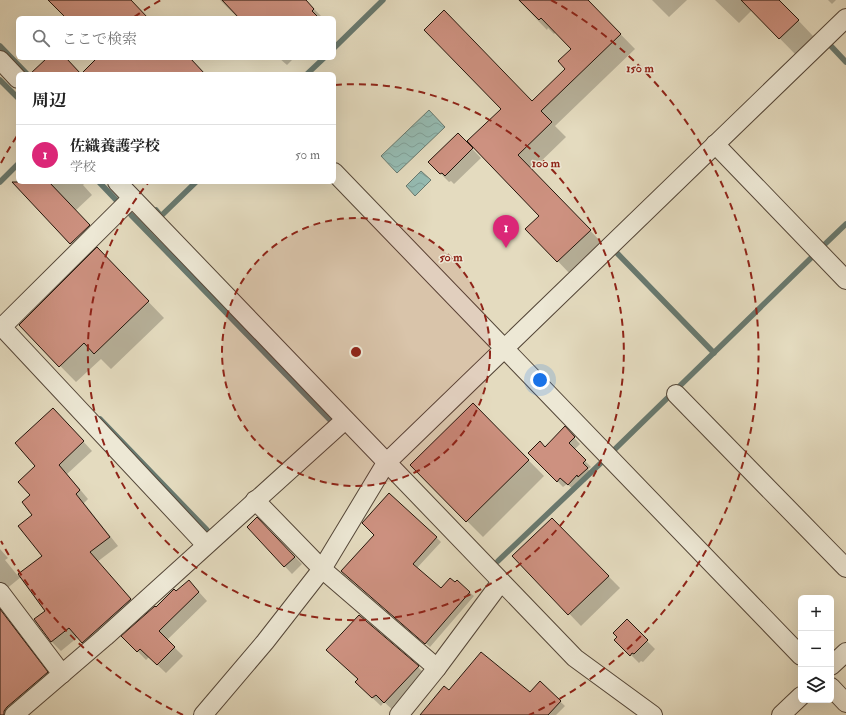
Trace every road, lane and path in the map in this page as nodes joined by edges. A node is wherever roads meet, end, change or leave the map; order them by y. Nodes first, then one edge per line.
1 (846, 18) edge
2 (0, 60) edge
3 (16, 77) edge
4 (715, 144) junction
5 (336, 174) edge
6 (119, 184) edge
7 (132, 198) junction
8 (846, 280) edge
9 (1, 328) edge
10 (505, 348) junction
11 (676, 394) dead end
12 (345, 420) junction
13 (386, 462) junction
14 (255, 500) junction
15 (206, 545) junction
16 (846, 568) edge
17 (322, 569) junction
18 (501, 582) junction
19 (0, 592) edge
20 (846, 652) edge
21 (798, 653) edge
22 (834, 663) edge
23 (437, 668) junction
24 (62, 674) junction
25 (834, 690) edge
26 (798, 699) edge
27 (846, 703) edge
28 (14, 715) edge
29 (203, 715) edge
30 (399, 715) edge
31 (653, 715) edge
32 (781, 715) edge

1 - 4 street
2 - 3 street
4 - 8 street
4 - 10 street
5 - 10 street
6 - 7 street
7 - 9 street
7 - 12 street
9 - 15 street
10 - 13 street
10 - 21 street
11 - 16 street
12 - 13 street
12 - 14 street
13 - 17 street
13 - 18 street
14 - 15 street
14 - 17 street
15 - 24 street
17 - 23 street
17 - 29 street
18 - 23 street
18 - 31 street
19 - 24 street
20 - 22 street
23 - 30 street
24 - 28 street
25 - 27 street
26 - 32 street

